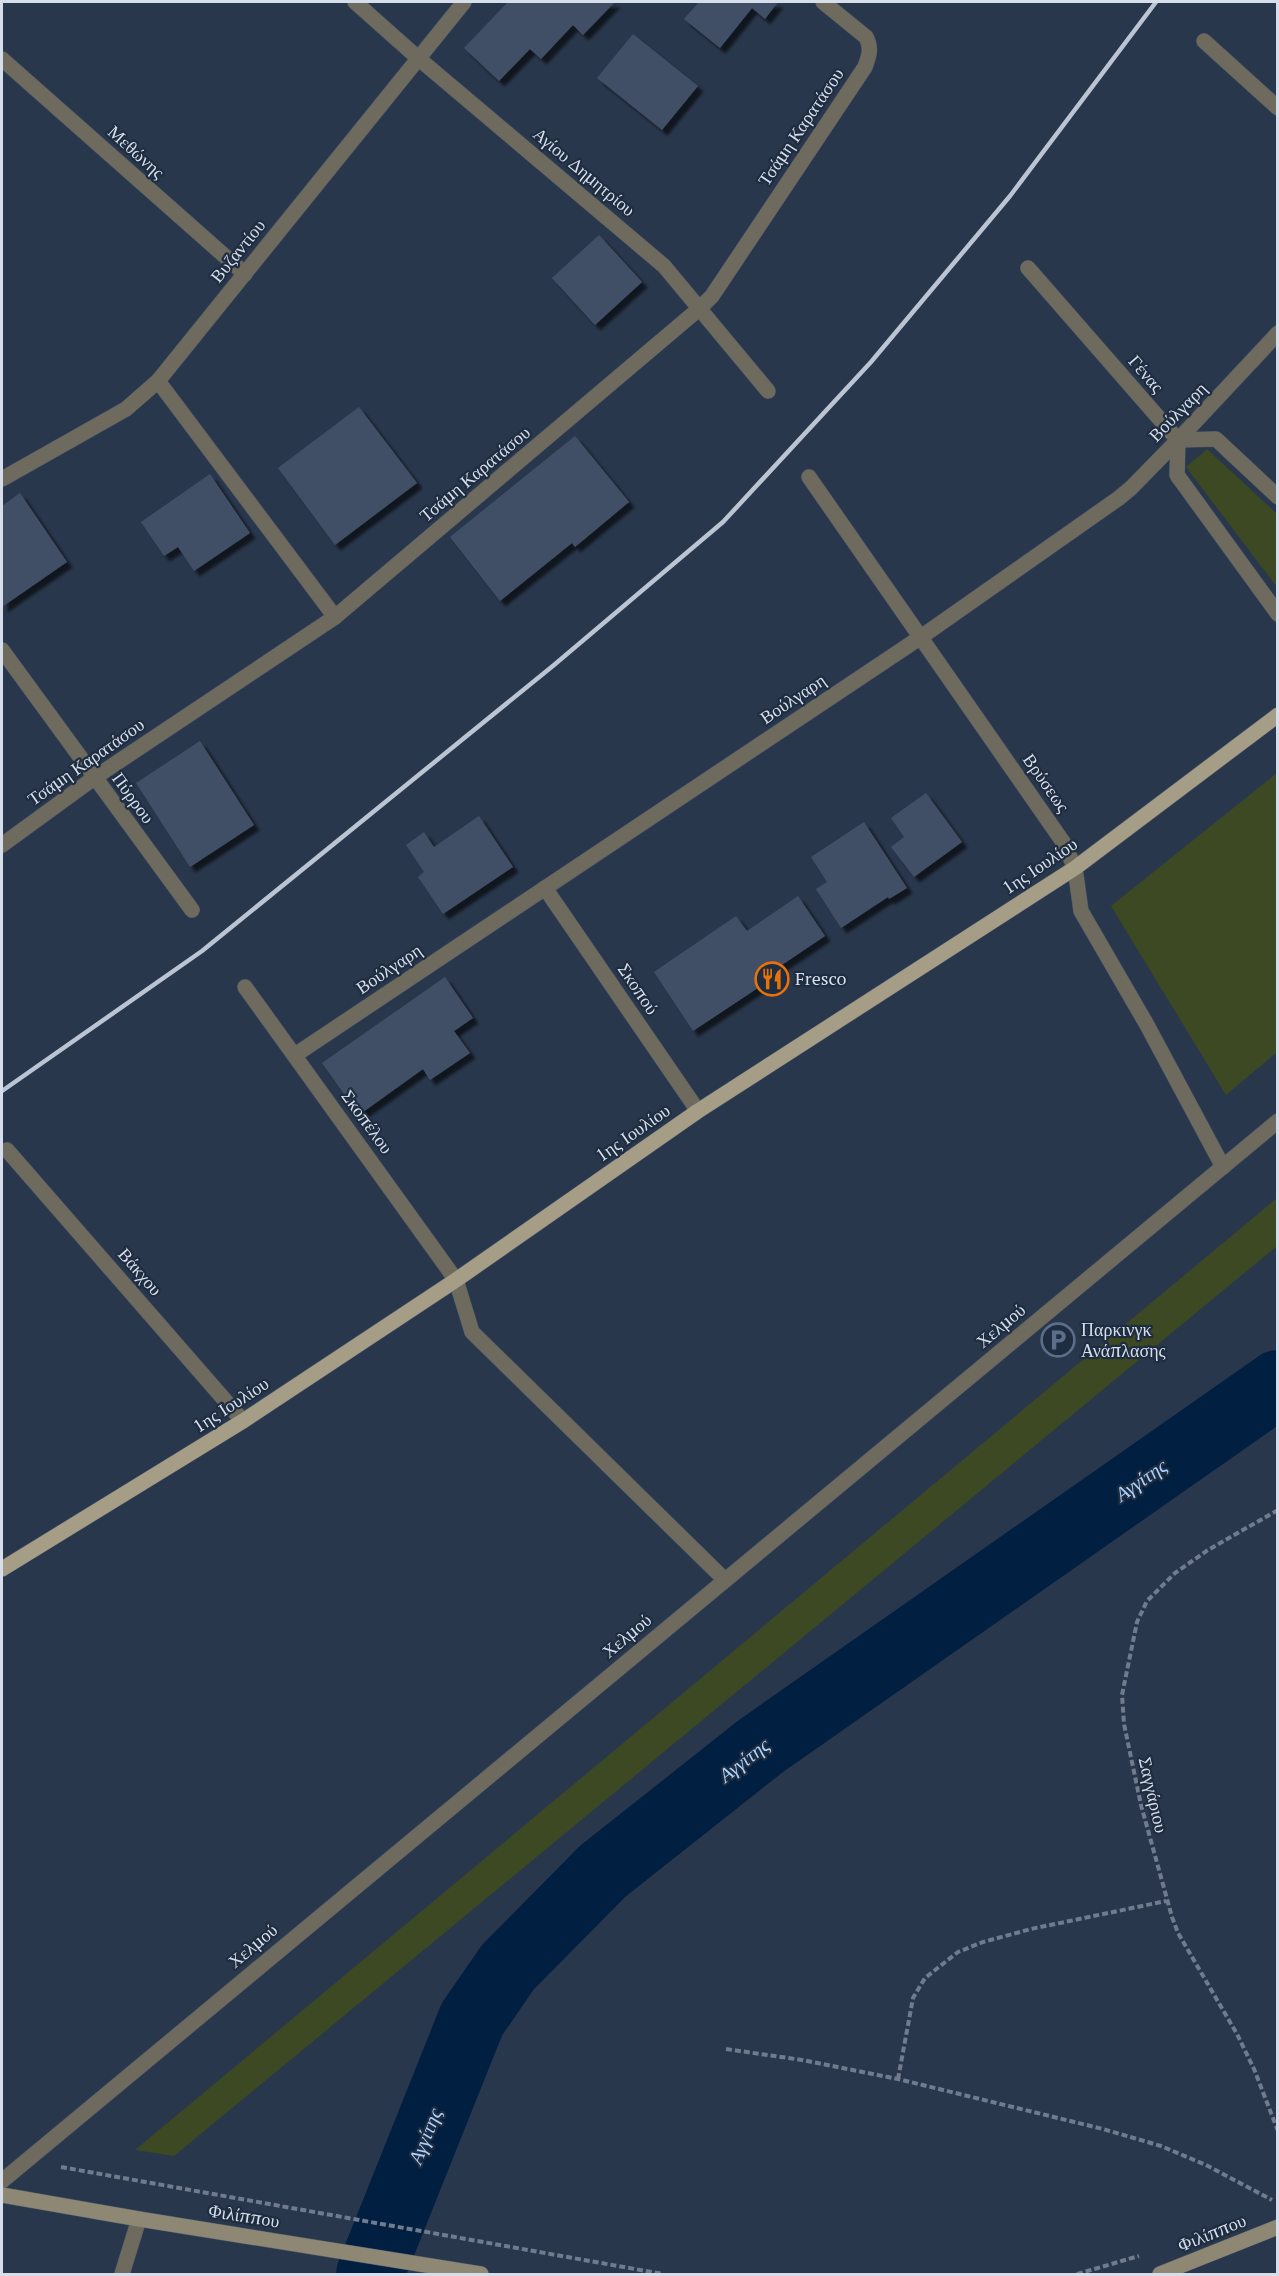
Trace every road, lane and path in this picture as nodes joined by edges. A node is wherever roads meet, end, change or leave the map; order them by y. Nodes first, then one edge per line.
1 (355, 2) edge
2 (464, 2) edge
3 (823, 2) edge
4 (1204, 41) dead end
5 (418, 58) junction
6 (2, 59) edge
7 (1278, 108) edge
8 (1028, 268) dead end
9 (244, 274) junction
10 (700, 309) junction
11 (1278, 333) edge
12 (158, 381) junction
13 (768, 390) dead end
14 (1178, 440) junction
15 (809, 477) dead end
16 (2, 479) edge
17 (1278, 497) edge
18 (1278, 614) edge
19 (335, 617) junction
20 (921, 637) junction
21 (2, 650) edge
22 (1278, 715) edge
23 (94, 778) junction
24 (2, 846) edge
25 (1075, 868) junction
26 (545, 888) junction
27 (192, 910) dead end
28 (245, 987) dead end
29 (295, 1055) junction
30 (698, 1112) junction
31 (1278, 1121) edge
32 (7, 1150) dead end
33 (1223, 1167) junction
34 (456, 1280) junction
35 (243, 1421) junction
36 (1278, 1510) edge
37 (2, 1569) edge
38 (725, 1580) junction
39 (1166, 1901) junction
40 (726, 2049) dead end
41 (898, 2079) junction
42 (1278, 2132) edge
43 (25, 2160) junction
44 (2, 2181) edge
45 (2, 2194) edge
46 (1278, 2203) edge
47 (139, 2219) junction
48 (1278, 2227) edge
49 (122, 2274) edge
50 (481, 2274) edge
51 (663, 2274) edge
52 (1160, 2274) edge

1 - 5 street, Αγίου Δημητρίου
2 - 5 street, Βυζαντίου
3 - 10 street, Τσάμη Καρατάσου
4 - 7 street
5 - 9 street, Βυζαντίου
5 - 10 street, Αγίου Δημητρίου
6 - 9 street, Μεθώνης
8 - 14 street, Γένας
9 - 12 street, Βυζαντίου
10 - 13 street, Αγίου Δημητρίου
10 - 19 street, Τσάμη Καρατάσου
11 - 14 street, Βούλγαρη
12 - 16 street, Βυζαντίου
12 - 19 street
14 - 17 street
14 - 18 street
14 - 20 street, Βούλγαρη
15 - 20 street, Βρύσεως
19 - 23 street, Τσάμη Καρατάσου
20 - 25 street, Βρύσεως
20 - 26 street, Βούλγαρη
21 - 23 street, Πύρρου
22 - 25 main road, 1ης Ιουλίου
23 - 24 street, Τσάμη Καρατάσου
23 - 27 street, Πύρρου
25 - 30 main road, 1ης Ιουλίου
25 - 33 street, Βρύσεως
26 - 29 street, Βούλγαρη
26 - 30 street, Σκοπού
28 - 29 street, Σκοπέλου
29 - 34 street, Σκοπέλου
30 - 34 main road, 1ης Ιουλίου
31 - 33 street, Χελμού
32 - 35 street, Βάκχου
33 - 38 street, Χελμού
34 - 35 main road, 1ης Ιουλίου
34 - 38 street, Σκοπέλου
35 - 37 main road, 1ης Ιουλίου
36 - 39 path, Σαγγάριου
38 - 43 street, Χελμού
39 - 41 path
39 - 42 path, Σαγγάριου
40 - 41 path
41 - 46 path
43 - 44 street, Χελμού
43 - 51 path
45 - 47 main road, Φιλίππου
47 - 49 street
47 - 50 main road, Φιλίππου
48 - 52 main road, Φιλίππου

